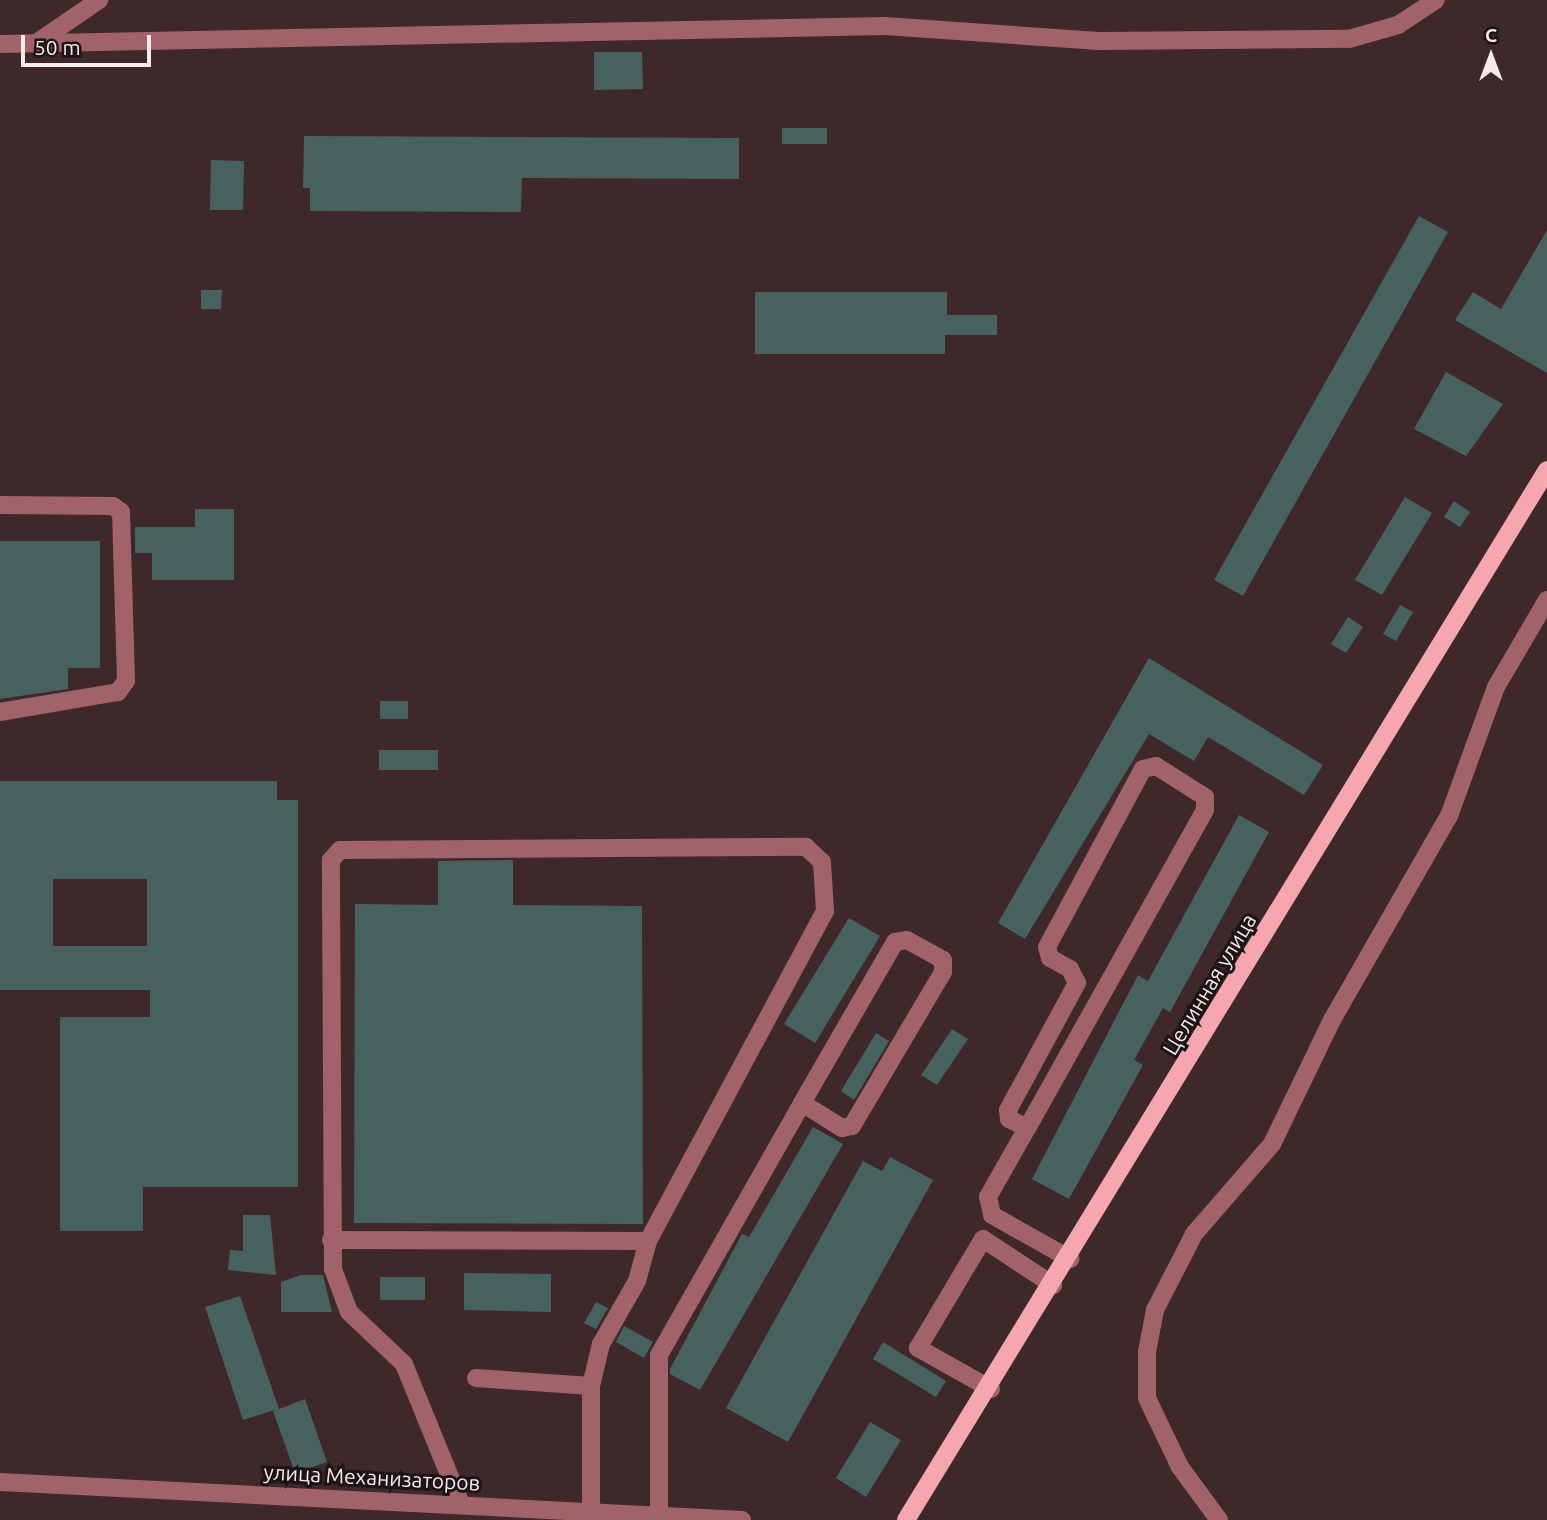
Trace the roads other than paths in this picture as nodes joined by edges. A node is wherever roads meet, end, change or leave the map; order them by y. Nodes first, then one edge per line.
1 (99, 0) edge
2 (1436, 0) edge
3 (0, 44) edge
4 (35, 44) junction
5 (1547, 470) edge
6 (0, 505) edge
7 (1547, 600) edge
8 (0, 712) edge
9 (802, 1103) junction
10 (1027, 1128) junction
11 (331, 1240) junction
12 (648, 1241) junction
13 (1070, 1259) junction
14 (1054, 1285) junction
15 (475, 1378) dead end
16 (591, 1386) junction
17 (991, 1389) junction
18 (0, 1482) edge
19 (461, 1504) junction
20 (571, 1510) junction
21 (659, 1514) junction
22 (596, 1516) edge
23 (548, 1520) edge
24 (742, 1520) edge
25 (906, 1520) edge
26 (1219, 1520) edge

1 - 4 street
2 - 4 street
3 - 4 street
5 - 13 main road, Целинная улица
6 - 8 street
7 - 26 street
9 - 9 street
9 - 21 street
10 - 10 street
10 - 13 street
11 - 12 street
11 - 12 street
11 - 19 street
12 - 16 street
13 - 14 main road, Целинная улица
14 - 17 main road, Целинная улица
14 - 17 street
15 - 16 street
16 - 22 street
17 - 25 main road, Целинная улица
18 - 19 street, улица Механизаторов
19 - 20 street, улица Механизаторов
20 - 22 street, улица Механизаторов
20 - 23 street
21 - 22 street, улица Механизаторов
21 - 24 street, улица Механизаторов

